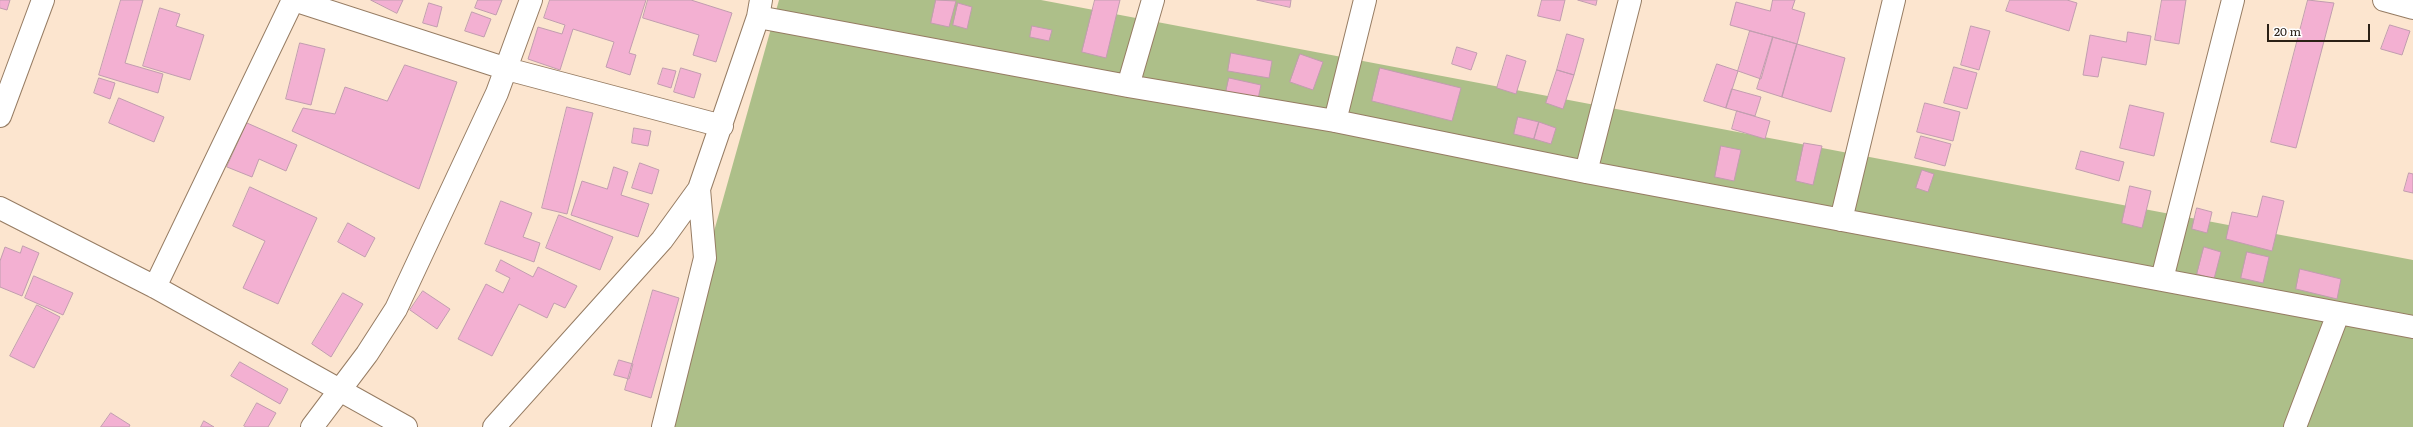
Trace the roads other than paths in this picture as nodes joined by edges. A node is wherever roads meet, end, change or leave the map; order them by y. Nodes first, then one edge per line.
1 (44, 0) edge
2 (293, 0) edge
3 (532, 0) edge
4 (1153, 0) edge
5 (1365, 0) edge
6 (1630, 0) edge
7 (1894, 0) edge
8 (2233, 0) edge
9 (2384, 0) edge
10 (760, 8) edge
11 (2413, 8) edge
12 (507, 69) junction
13 (1128, 86) junction
14 (0, 116) edge
15 (1335, 121) junction
16 (722, 126) junction
17 (1586, 172) junction
18 (699, 189) junction
19 (0, 208) edge
20 (1841, 220) junction
21 (2162, 279) junction
22 (155, 287) junction
23 (2338, 314) junction
24 (2413, 327) edge
25 (339, 390) junction
26 (312, 427) edge
27 (406, 427) edge
28 (494, 427) edge
29 (663, 427) edge
30 (2295, 427) edge

1 - 14 street
2 - 12 street
2 - 22 street
3 - 12 street
4 - 13 street
5 - 15 street
6 - 17 street
7 - 20 street
8 - 21 street
9 - 11 street
10 - 13 street
10 - 16 street
12 - 16 street
12 - 25 street
13 - 15 street
15 - 17 street
16 - 18 street
17 - 20 street
18 - 28 street
18 - 29 street
19 - 22 street
20 - 21 street
21 - 23 street
22 - 25 street
23 - 24 street
23 - 30 street
25 - 26 street
25 - 27 street

